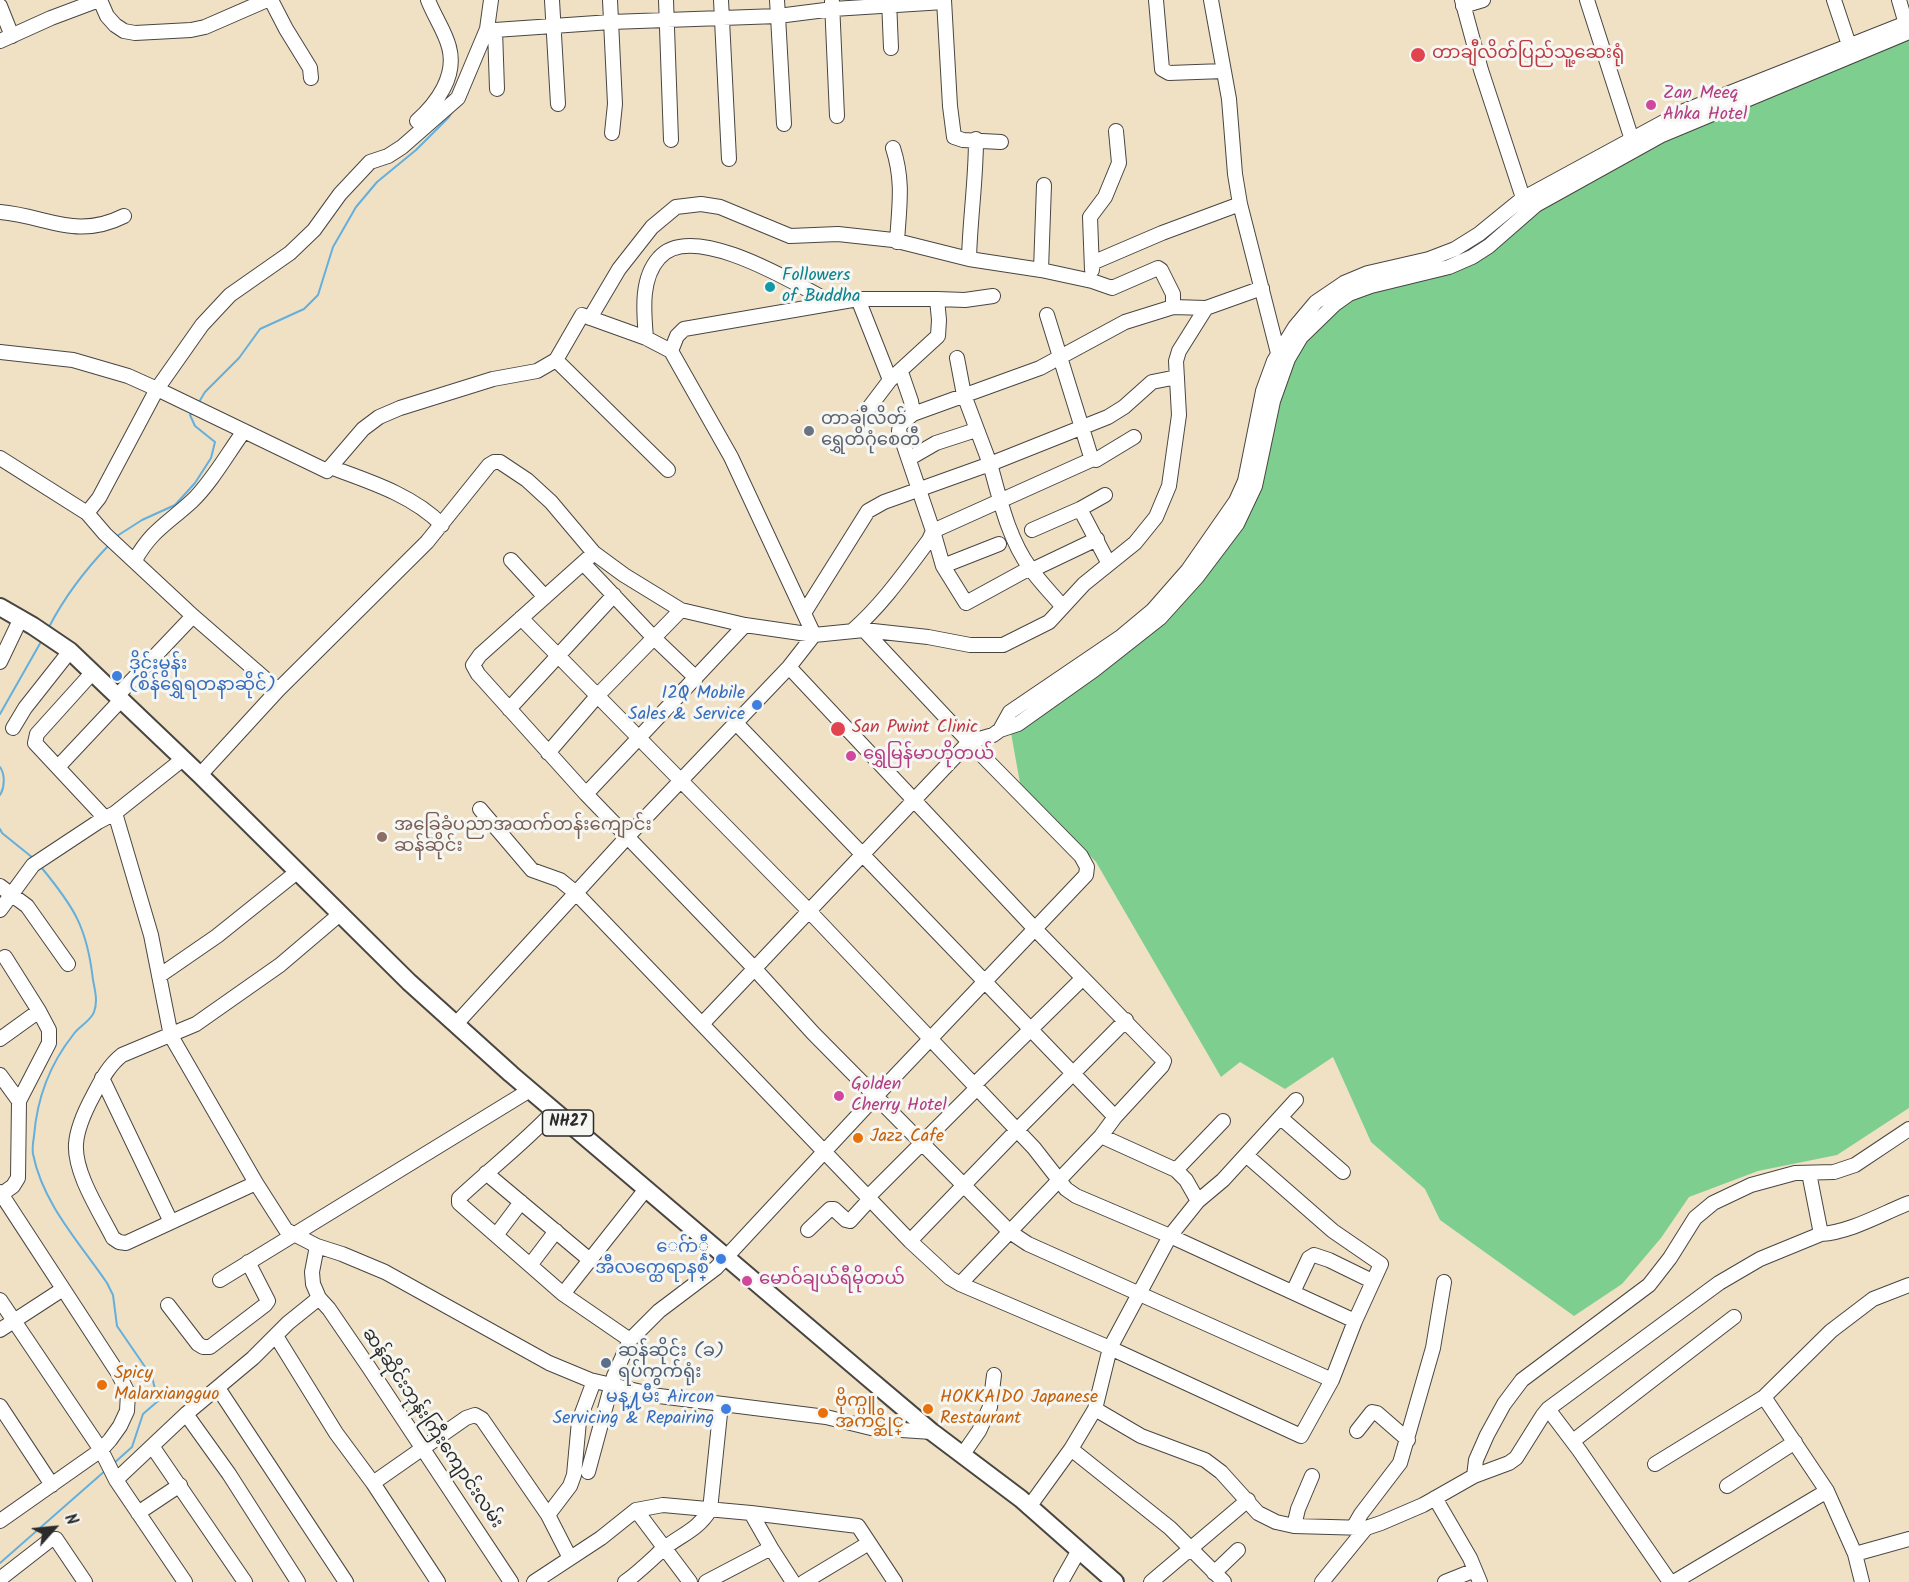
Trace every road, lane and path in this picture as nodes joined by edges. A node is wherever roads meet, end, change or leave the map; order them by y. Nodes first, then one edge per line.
1 (100, 0) edge
2 (269, 0) edge
3 (428, 0) edge
4 (491, 0) edge
5 (552, 0) edge
6 (610, 0) edge
7 (666, 0) edge
8 (722, 0) edge
9 (777, 0) edge
10 (1156, 0) edge
11 (1211, 0) edge
12 (1483, 0) edge
13 (1587, 0) edge
14 (1834, 0) edge
15 (1899, 0) edge
16 (944, 1) edge
17 (889, 2) edge
18 (1463, 3) edge
19 (832, 5) edge
20 (0, 6) edge
21 (778, 16) junction
22 (723, 18) junction
23 (667, 20) junction
24 (611, 22) junction
25 (553, 26) junction
26 (1908, 26) edge
27 (491, 29) junction
28 (6, 38) edge
29 (1849, 45) junction
30 (891, 48) dead end
31 (1224, 71) junction
32 (311, 78) dead end
33 (496, 89) dead end
34 (558, 104) dead end
35 (837, 116) dead end
36 (784, 124) dead end
37 (1116, 131) dead end
38 (612, 133) dead end
39 (976, 139) junction
40 (671, 140) dead end
41 (1001, 142) dead end
42 (1633, 144) junction
43 (893, 148) dead end
44 (729, 159) dead end
45 (370, 162) junction
46 (1044, 185) dead end
47 (1240, 204) junction
48 (1525, 205) junction
49 (0, 212) edge
50 (124, 216) dead end
51 (897, 242) junction
52 (969, 259) junction
53 (1092, 263) junction
54 (1041, 270) junction
55 (1092, 281) junction
56 (1262, 288) junction
57 (993, 296) dead end
58 (858, 299) junction
59 (937, 299) junction
60 (832, 303) junction
61 (1173, 307) junction
62 (1206, 308) junction
63 (1047, 315) dead end
64 (590, 318) junction
65 (646, 338) junction
66 (671, 351) junction
67 (0, 352) edge
68 (1283, 356) junction
69 (1061, 357) junction
70 (957, 358) dead end
71 (556, 360) junction
72 (895, 376) junction
73 (1177, 378) junction
74 (157, 389) junction
75 (964, 395) junction
76 (913, 414) junction
77 (862, 417) dead end
78 (1082, 428) junction
79 (976, 430) junction
80 (244, 431) junction
81 (1134, 437) dead end
82 (0, 458) edge
83 (910, 458) junction
84 (1093, 459) junction
85 (990, 464) junction
86 (330, 467) junction
87 (668, 470) dead end
88 (920, 488) junction
89 (1105, 495) dead end
90 (1000, 500) junction
91 (1080, 509) junction
92 (87, 513) junction
93 (442, 525) junction
94 (1032, 530) dead end
95 (933, 531) junction
96 (1097, 539) junction
97 (999, 544) dead end
98 (594, 553) junction
99 (511, 560) dead end
100 (135, 561) junction
101 (583, 563) junction
102 (1109, 564) junction
103 (944, 566) junction
104 (1031, 569) junction
105 (614, 595) junction
106 (545, 597) junction
107 (0, 607) edge
108 (1063, 608) junction
109 (681, 610) junction
110 (804, 613) junction
111 (193, 615) junction
112 (521, 618) junction
113 (745, 625) junction
114 (33, 626) junction
115 (858, 630) junction
116 (814, 634) junction
117 (654, 638) junction
118 (70, 651) junction
119 (558, 656) junction
120 (0, 662) edge
121 (789, 668) junction
122 (92, 673) junction
123 (696, 678) junction
124 (278, 690) junction
125 (598, 695) junction
126 (119, 698) junction
127 (509, 709) junction
128 (736, 723) junction
129 (13, 728) dead end
130 (640, 737) junction
131 (969, 742) junction
132 (548, 753) junction
133 (183, 759) junction
134 (58, 767) junction
135 (200, 775) junction
136 (681, 781) junction
137 (586, 794) junction
138 (914, 799) junction
139 (480, 809) dead end
140 (110, 816) junction
141 (628, 836) junction
142 (862, 853) junction
143 (297, 872) junction
144 (6, 890) edge
145 (576, 893) junction
146 (0, 910) edge
147 (809, 911) junction
148 (340, 914) junction
149 (1035, 929) junction
150 (2, 953) edge
151 (68, 964) dead end
152 (754, 968) junction
153 (159, 976) junction
154 (1083, 978) junction
155 (986, 981) junction
156 (39, 1011) junction
157 (1126, 1020) junction
158 (703, 1023) junction
159 (456, 1024) junction
160 (1030, 1029) junction
161 (171, 1036) junction
162 (0, 1039) edge
163 (931, 1039) junction
164 (1074, 1073) junction
165 (0, 1075) edge
166 (102, 1078) junction
167 (976, 1086) junction
168 (530, 1090) junction
169 (876, 1096) junction
170 (1296, 1100) dead end
171 (19, 1101) junction
172 (554, 1111) junction
173 (1115, 1117) junction
174 (1281, 1118) junction
175 (1223, 1121) dead end
176 (1909, 1128) edge
177 (1017, 1130) junction
178 (1101, 1136) junction
179 (922, 1142) junction
180 (825, 1152) junction
181 (1246, 1155) junction
182 (1176, 1170) junction
183 (1342, 1172) dead end
184 (486, 1173) junction
185 (1809, 1173) junction
186 (1059, 1179) junction
187 (256, 1183) junction
188 (963, 1185) junction
189 (646, 1189) junction
190 (1, 1193) edge
191 (869, 1198) junction
192 (1198, 1201) junction
193 (521, 1202) junction
194 (1909, 1203) edge
195 (171, 1222) junction
196 (808, 1230) dead end
197 (556, 1231) junction
198 (1010, 1232) junction
199 (497, 1234) junction
200 (1821, 1234) junction
201 (296, 1235) junction
202 (1170, 1236) junction
203 (910, 1241) junction
204 (317, 1246) junction
205 (726, 1256) junction
206 (591, 1261) junction
207 (248, 1262) junction
208 (531, 1264) junction
209 (220, 1280) dead end
210 (1372, 1281) junction
211 (1444, 1282) dead end
212 (960, 1284) junction
213 (1909, 1285) edge
214 (63, 1289) junction
215 (1293, 1292) junction
216 (1140, 1293) junction
217 (563, 1294) junction
218 (319, 1299) junction
219 (0, 1300) edge
220 (168, 1305) dead end
221 (1734, 1317) dead end
222 (14, 1321) junction
223 (1355, 1321) junction
224 (0, 1330) edge
225 (276, 1336) junction
226 (630, 1340) junction
227 (1110, 1348) junction
228 (994, 1376) dead end
229 (1332, 1380) junction
230 (594, 1381) junction
231 (612, 1385) junction
232 (218, 1388) junction
233 (1764, 1397) junction
234 (721, 1404) junction
235 (0, 1406) edge
236 (1095, 1409) junction
237 (1548, 1409) junction
238 (186, 1414) junction
239 (1357, 1431) dead end
240 (932, 1432) junction
241 (1408, 1440) junction
242 (1573, 1441) junction
243 (1795, 1442) junction
244 (152, 1446) junction
245 (1071, 1449) junction
246 (101, 1450) junction
247 (422, 1450) junction
248 (963, 1454) junction
249 (1655, 1464) dead end
250 (588, 1472) dead end
251 (1312, 1476) dead end
252 (1474, 1476) junction
253 (116, 1480) junction
254 (373, 1483) junction
255 (52, 1485) junction
256 (180, 1485) junction
257 (1727, 1486) dead end
258 (1827, 1491) junction
259 (1435, 1498) junction
260 (1248, 1500) junction
261 (1029, 1507) junction
262 (636, 1510) junction
263 (710, 1510) junction
264 (138, 1512) junction
265 (751, 1513) junction
266 (2, 1515) edge
267 (548, 1515) junction
268 (1294, 1526) junction
269 (1360, 1528) junction
270 (1909, 1539) edge
271 (869, 1543) junction
272 (771, 1548) junction
273 (664, 1549) junction
274 (1190, 1549) junction
275 (1079, 1550) junction
276 (1238, 1550) dead end
277 (1855, 1554) junction
278 (570, 1558) junction
279 (1478, 1576) edge
280 (1219, 1578) edge
281 (1691, 1578) edge
282 (0, 1579) edge
283 (86, 1582) edge
284 (185, 1582) edge
285 (245, 1582) edge
286 (298, 1582) edge
287 (346, 1582) edge
288 (438, 1582) edge
289 (511, 1582) edge
290 (534, 1582) edge
291 (626, 1582) edge
292 (690, 1582) edge
293 (706, 1582) edge
294 (793, 1582) edge
295 (804, 1582) edge
296 (895, 1582) edge
297 (1061, 1582) edge
298 (1114, 1582) edge
299 (1151, 1582) edge
300 (1322, 1582) edge
301 (1445, 1582) edge
302 (1670, 1582) edge
303 (1674, 1582) edge
304 (1862, 1582) edge

1 - 2 street
1 - 28 street
2 - 32 street
3 - 45 street
4 - 27 street
5 - 25 street
6 - 24 street
7 - 23 street
8 - 22 street
9 - 21 street
10 - 31 street
11 - 31 street
12 - 18 street
13 - 42 street
14 - 29 street
15 - 26 street
16 - 17 street
16 - 39 street
17 - 19 street
17 - 30 street
18 - 48 street
19 - 21 street
19 - 35 street
20 - 28 street
21 - 22 street
21 - 36 street
22 - 23 street
22 - 44 street
23 - 24 street
23 - 40 street
24 - 25 street
24 - 38 street
25 - 27 street
25 - 34 street
26 - 29 street
26 - 42 street
27 - 33 street
27 - 45 street
29 - 42 street
31 - 47 street
37 - 53 street
39 - 41 street
39 - 52 street
42 - 48 street
43 - 51 street
45 - 74 street
46 - 54 street
47 - 53 street
47 - 56 street
48 - 68 street
49 - 50 street
51 - 52 street
51 - 64 street
52 - 54 street
53 - 55 street
54 - 55 street
55 - 61 street
56 - 62 street
56 - 68 street
57 - 59 street
58 - 59 street
58 - 60 street
58 - 72 street
59 - 72 street
60 - 65 street
60 - 66 street
61 - 62 street
61 - 69 street
62 - 73 street
63 - 69 street
64 - 65 street
64 - 71 street
65 - 66 street
66 - 110 street
67 - 74 street
68 - 131 street
69 - 75 street
69 - 78 street
70 - 75 street
71 - 86 street
71 - 87 street
72 - 76 street
72 - 77 street
73 - 78 street
73 - 102 street
74 - 80 street
74 - 92 street
75 - 76 street
75 - 79 street
76 - 83 street
78 - 84 street
78 - 85 street
79 - 83 street
79 - 85 street
80 - 86 street
80 - 100 street
81 - 84 street
82 - 92 street
83 - 88 street
84 - 90 street
85 - 88 street
85 - 90 street
86 - 93 street
88 - 95 street
88 - 110 street
89 - 91 street
90 - 95 street
90 - 104 street
91 - 94 street
91 - 96 street
92 - 100 street
93 - 98 street
93 - 124 street
95 - 103 street
95 - 115 street
96 - 102 street
96 - 104 street
97 - 103 street
98 - 101 street
98 - 109 street
99 - 106 street
100 - 111 street
101 - 105 street
101 - 106 street
102 - 108 street
103 - 104 street
104 - 108 street
105 - 117 street
105 - 119 street
106 - 112 street
107 - 114 main road, NH27
108 - 115 street
109 - 113 street
109 - 117 street
110 - 116 street
111 - 124 street
111 - 126 street
112 - 119 street
112 - 127 street
113 - 116 street
113 - 123 street
114 - 118 main road, NH27
114 - 120 street
115 - 116 street
115 - 131 street
116 - 121 street
117 - 123 street
117 - 125 street
118 - 122 main road, NH27
118 - 129 street
119 - 125 street
119 - 127 street
121 - 128 street
121 - 138 street
122 - 126 main road, NH27
122 - 134 street
123 - 130 street
124 - 135 street
125 - 130 street
125 - 132 street
126 - 133 main road, NH27
126 - 134 street
127 - 132 street
128 - 136 street
128 - 142 street
130 - 136 street
130 - 137 street
131 - 138 street
131 - 149 street
132 - 137 street
133 - 135 main road, NH27
133 - 140 street
134 - 140 street
135 - 143 main road, NH27
136 - 141 street
136 - 147 street
137 - 141 street
138 - 142 street
138 - 149 street
139 - 145 street
140 - 144 street
140 - 153 street
141 - 145 street
141 - 152 street
142 - 147 street
142 - 155 street
143 - 148 main road, NH27
143 - 153 street
144 - 146 street
144 - 151 street
145 - 158 street
145 - 159 street
147 - 152 street
147 - 163 street
148 - 159 main road, NH27
148 - 161 street
149 - 154 street
149 - 155 street
150 - 156 street
152 - 158 street
152 - 169 street
153 - 161 street
154 - 157 street
154 - 160 street
155 - 160 street
155 - 163 street
156 - 162 street
156 - 171 street
157 - 164 street
157 - 173 street
158 - 180 street
159 - 168 main road, NH27
160 - 164 street
160 - 167 street
161 - 166 street
161 - 187 street
163 - 167 street
163 - 169 street
164 - 173 street
164 - 177 street
165 - 171 street
166 - 195 street
166 - 195 street
167 - 177 street
167 - 179 street
168 - 172 main road, NH27
168 - 201 street
169 - 179 street
169 - 180 street
170 - 174 street
171 - 190 street
172 - 184 street
172 - 189 main road, NH27
173 - 178 street
174 - 181 street
174 - 183 street
175 - 182 street
176 - 185 street
177 - 186 street
177 - 188 street
178 - 182 street
178 - 186 street
179 - 188 street
179 - 191 street
180 - 191 street
180 - 205 street
181 - 192 street
181 - 210 street
182 - 192 street
184 - 193 street
184 - 199 street
185 - 200 street
185 - 252 street
186 - 198 street
186 - 202 street
187 - 195 street
187 - 201 street
188 - 198 street
188 - 203 street
189 - 205 main road, NH27
189 - 206 street
190 - 214 street
191 - 196 street
191 - 203 street
192 - 202 street
193 - 197 street
193 - 199 street
194 - 200 street
197 - 206 street
197 - 208 street
198 - 212 street
198 - 216 street
199 - 208 street
200 - 237 street
201 - 204 street
201 - 207 street
202 - 215 street
202 - 216 street
203 - 212 street
204 - 218 street
204 - 230 street
205 - 226 street
205 - 240 main road, NH27
206 - 217 street
207 - 209 street
207 - 220 street
208 - 217 street
210 - 215 street
210 - 223 street
211 - 241 street
212 - 227 street
213 - 233 street
214 - 222 street
214 - 246 street
215 - 223 street
216 - 227 street
216 - 229 street
217 - 226 street
218 - 225 street
218 - 247 street, ဆန်ဆိုင်းဘုန်းကြီးကျောင်းလမ်း
219 - 222 street
221 - 242 street
222 - 224 street
222 - 246 street
223 - 229 street
225 - 232 street
225 - 254 street
226 - 231 street
227 - 229 street
227 - 236 street
228 - 248 street
230 - 231 street
230 - 267 street
231 - 234 street
231 - 250 street
232 - 238 street
232 - 287 street
233 - 243 street
233 - 249 street
234 - 240 street
234 - 263 street
235 - 255 street
236 - 245 street
236 - 260 street
237 - 242 street
237 - 252 street
238 - 244 street
238 - 286 street
239 - 241 street
240 - 248 main road, NH27
241 - 269 street
242 - 302 street
243 - 257 street
243 - 258 street
244 - 253 street
244 - 256 street
245 - 261 street
245 - 274 street
246 - 253 street
246 - 255 street
247 - 254 street
247 - 267 street
247 - 289 street, ဆန်ဆိုင်းဘုန်းကြီးကျောင်းလမ်း
248 - 261 main road, NH27
251 - 268 street
252 - 259 street
253 - 264 street
254 - 288 street
255 - 266 street
256 - 264 street
256 - 285 street
258 - 277 street
258 - 281 street
259 - 269 street
259 - 279 street
260 - 268 street
260 - 274 street
261 - 275 main road, NH27
262 - 263 street
262 - 273 street
262 - 278 street
263 - 265 street
263 - 273 street
264 - 284 street
265 - 271 street
265 - 272 street
267 - 278 street
268 - 269 street
269 - 300 street
270 - 277 street
271 - 295 street
271 - 296 street
272 - 293 street
272 - 294 street
273 - 291 street
273 - 292 street
274 - 280 street
274 - 299 street
275 - 297 street
275 - 298 main road, NH27
276 - 280 street
277 - 304 street
278 - 290 street
279 - 301 street
281 - 303 street
282 - 283 street

